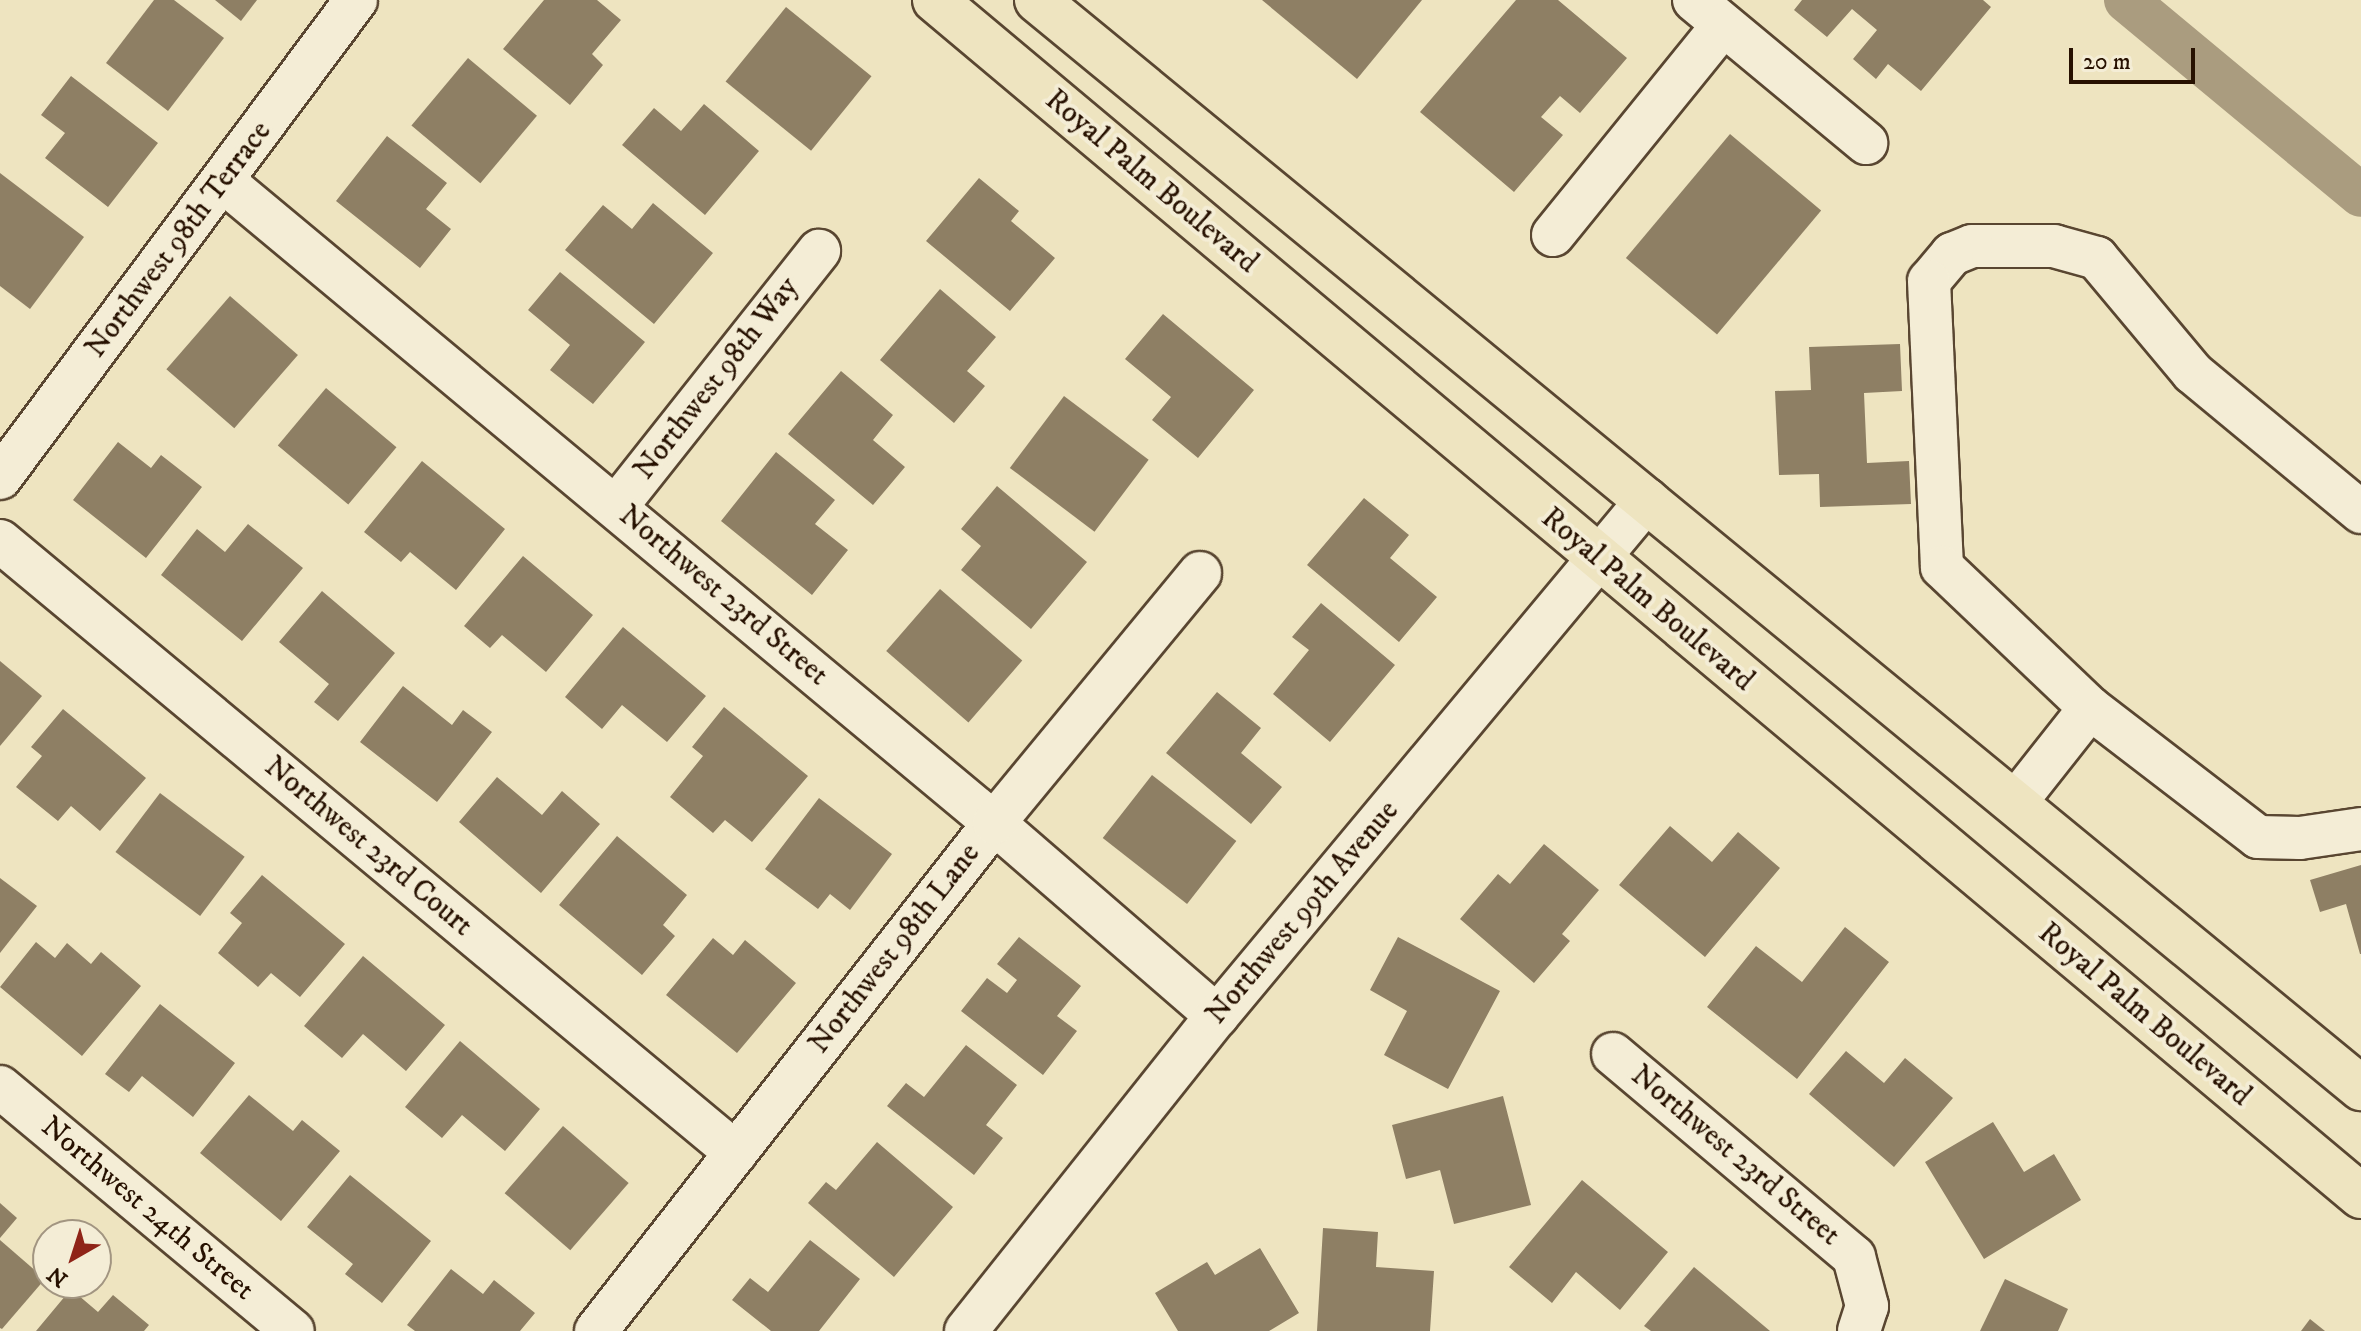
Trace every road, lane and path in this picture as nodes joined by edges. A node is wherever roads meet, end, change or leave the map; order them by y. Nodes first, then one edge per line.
1 (356, 0) edge
2 (935, 0) edge
3 (1037, 0) edge
4 (1708, 12) edge
5 (1866, 143) dead end
6 (224, 182) junction
7 (1553, 235) dead end
8 (819, 251) dead end
9 (0, 478) edge
10 (1647, 500) junction
11 (616, 507) junction
12 (2361, 512) edge
13 (0, 541) edge
14 (1597, 559) junction
15 (1200, 573) dead end
16 (2090, 708) junction
17 (2015, 803) junction
18 (994, 823) junction
19 (2361, 829) edge
20 (1217, 1016) junction
21 (1613, 1054) dead end
22 (0, 1087) edge
23 (2361, 1088) edge
24 (736, 1153) junction
25 (2361, 1196) edge
26 (1863, 1318) edge
27 (293, 1331) edge
28 (596, 1331) edge
29 (966, 1331) edge

1 - 6 street, Northwest 98th Terrace
2 - 14 main road, Royal Palm Boulevard
3 - 10 main road
4 - 5 street
4 - 7 street
6 - 9 street, Northwest 98th Terrace
6 - 11 street, Northwest 23rd Street
8 - 11 street, Northwest 98th Way
10 - 14 street, Northwest 99th Avenue
10 - 17 main road
11 - 18 street, Northwest 23rd Street
12 - 16 street
13 - 24 street, Northwest 23rd Court
14 - 20 street, Northwest 99th Avenue
14 - 25 main road, Royal Palm Boulevard
15 - 18 street, Northwest 98th Lane
16 - 17 street
16 - 19 street
17 - 23 main road
18 - 20 street, Northwest 23rd Street
18 - 24 street, Northwest 98th Lane
20 - 29 street, Northwest 99th Avenue
21 - 26 street, Northwest 23rd Street
22 - 27 street, Northwest 24th Street
24 - 28 street, Northwest 98th Lane

